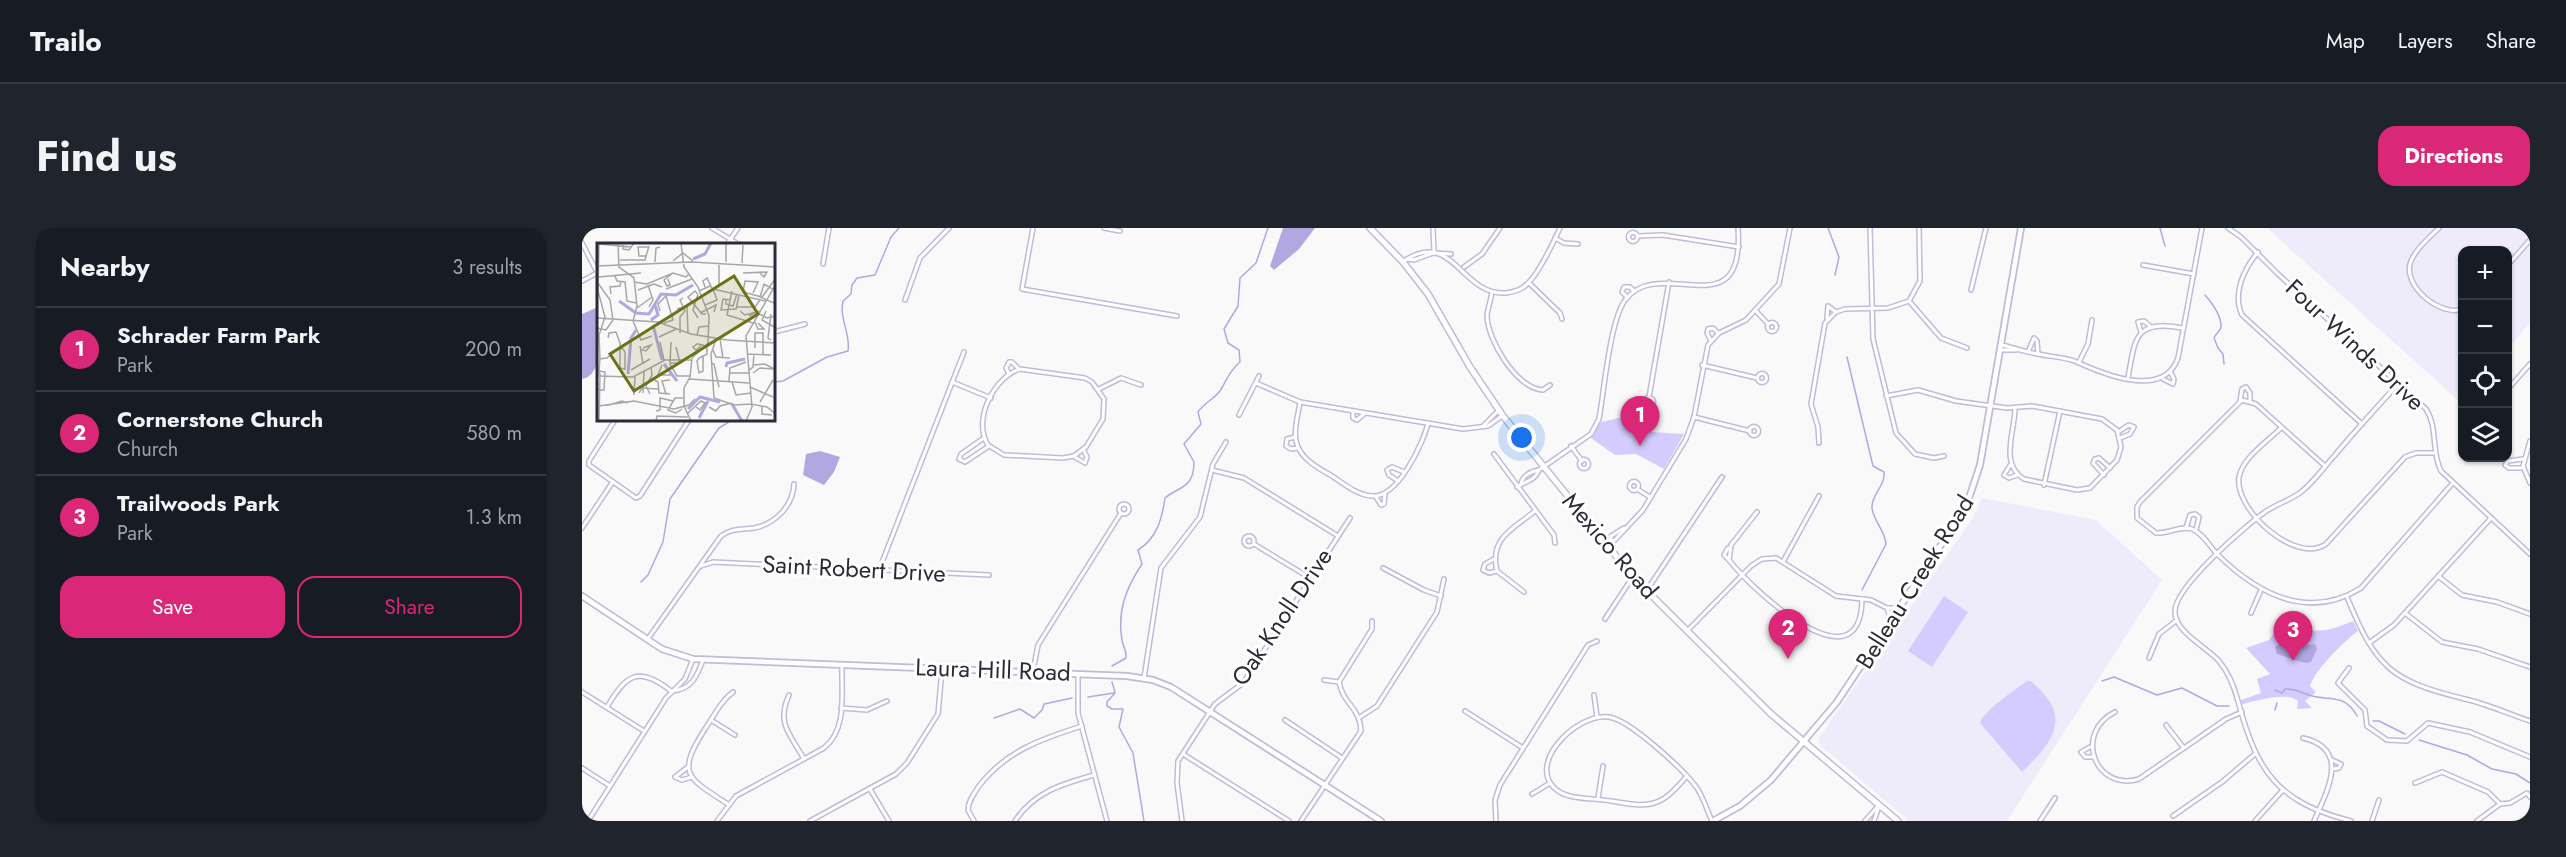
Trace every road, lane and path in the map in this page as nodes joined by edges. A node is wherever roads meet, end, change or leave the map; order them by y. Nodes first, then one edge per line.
1 (712, 228) edge
2 (738, 228) edge
3 (830, 228) edge
4 (949, 228) edge
5 (1033, 228) edge
6 (1106, 228) edge
7 (1370, 228) edge
8 (1433, 228) edge
9 (1500, 228) edge
10 (1560, 228) edge
11 (1738, 228) edge
12 (1790, 228) edge
13 (1870, 228) edge
14 (1920, 228) edge
15 (1986, 228) edge
16 (2021, 228) edge
17 (2202, 228) edge
18 (2228, 228) edge
19 (2439, 228) edge
20 (1120, 231) dead end
21 (1638, 236) dead end
22 (1555, 238) junction
23 (730, 239) junction
24 (2530, 240) edge
25 (582, 243) edge
26 (728, 243) edge
27 (736, 243) edge
28 (1578, 244) dead end
29 (1434, 247) junction
30 (1739, 247) junction
31 (1434, 252) junction
32 (2258, 252) junction
33 (1451, 254) junction
34 (1405, 260) junction
35 (2512, 260) edge
36 (823, 264) dead end
37 (2143, 265) dead end
38 (1464, 267) junction
39 (597, 270) edge
40 (597, 273) edge
41 (2193, 274) junction
42 (582, 281) edge
43 (1669, 282) junction
44 (1529, 283) junction
45 (1971, 290) dead end
46 (1634, 291) junction
47 (1492, 292) junction
48 (1627, 297) junction
49 (905, 300) dead end
50 (1909, 301) junction
51 (1871, 308) junction
52 (2458, 310) edge
53 (1756, 311) junction
54 (1836, 312) junction
55 (1177, 316) dead end
56 (1827, 319) junction
57 (1562, 320) dead end
58 (2092, 320) dead end
59 (805, 324) dead end
60 (1768, 324) dead end
61 (2150, 326) junction
62 (2182, 328) junction
63 (776, 331) edge
64 (2141, 332) junction
65 (1718, 333) junction
66 (1711, 341) junction
67 (2002, 347) junction
68 (1967, 348) dead end
69 (964, 352) dead end
70 (2028, 352) junction
71 (2038, 354) junction
72 (2079, 362) junction
73 (2530, 364) edge
74 (1702, 365) junction
75 (1019, 369) junction
76 (2171, 373) junction
77 (1009, 374) junction
78 (1259, 376) dead end
79 (1757, 378) dead end
80 (2128, 378) junction
81 (2163, 379) junction
82 (952, 382) junction
83 (1256, 383) junction
84 (2398, 384) junction
85 (2512, 384) edge
86 (1141, 385) dead end
87 (1550, 385) dead end
88 (1099, 389) junction
89 (1886, 396) junction
90 (1649, 397) dead end
91 (991, 398) junction
92 (2250, 400) junction
93 (2240, 401) junction
94 (1300, 402) junction
95 (1990, 405) junction
96 (2015, 408) junction
97 (1498, 410) junction
98 (1353, 411) junction
99 (2060, 411) junction
100 (1365, 413) junction
101 (1239, 415) dead end
102 (1503, 416) junction
103 (1694, 417) junction
104 (614, 422) edge
105 (688, 422) edge
106 (1428, 423) junction
107 (2362, 424) junction
108 (1483, 426) junction
109 (2282, 428) junction
110 (1750, 431) dead end
111 (2118, 432) junction
112 (1295, 437) junction
113 (984, 438) junction
114 (2120, 438) junction
115 (2530, 441) edge
116 (1226, 442) dead end
117 (1819, 443) dead end
118 (989, 446) junction
119 (1571, 446) junction
120 (1298, 448) junction
121 (1083, 449) junction
122 (2434, 453) junction
123 (1494, 454) dead end
124 (1073, 456) junction
125 (1944, 456) dead end
126 (2523, 459) junction
127 (1581, 461) dead end
128 (2011, 464) junction
129 (2325, 466) junction
130 (2110, 468) junction
131 (2523, 468) junction
132 (1541, 469) junction
133 (1212, 470) junction
134 (1404, 472) junction
135 (2017, 475) junction
136 (2104, 475) junction
137 (1722, 477) dead end
138 (1398, 481) junction
139 (612, 483) junction
140 (2530, 483) edge
141 (794, 484) dead end
142 (2452, 484) junction
143 (1519, 485) junction
144 (2044, 485) junction
145 (1637, 489) dead end
146 (1385, 493) junction
147 (1376, 496) junction
148 (1819, 496) dead end
149 (1650, 498) junction
150 (1535, 511) junction
151 (1757, 512) dead end
152 (1121, 513) dead end
153 (1350, 518) dead end
154 (2257, 518) junction
155 (2491, 518) junction
156 (582, 528) edge
157 (2186, 528) junction
158 (2193, 530) junction
159 (1338, 536) junction
160 (1608, 542) junction
161 (1555, 543) dead end
162 (1254, 544) dead end
163 (713, 549) junction
164 (2217, 554) junction
165 (2530, 554) edge
166 (1494, 559) junction
167 (1784, 560) junction
168 (718, 562) junction
169 (701, 566) junction
170 (1383, 568) dead end
171 (879, 570) junction
172 (1497, 571) junction
173 (1742, 574) junction
174 (990, 575) dead end
175 (2438, 576) junction
176 (1633, 577) junction
177 (1310, 578) junction
178 (1444, 579) dead end
179 (2261, 590) junction
180 (1524, 591) dead end
181 (1646, 591) junction
182 (582, 596) edge
183 (1441, 596) junction
184 (2347, 597) junction
185 (1862, 599) junction
186 (1887, 608) junction
187 (1900, 608) junction
188 (2250, 613) dead end
189 (2405, 613) junction
190 (2530, 614) edge
191 (1605, 619) dead end
192 (2177, 620) junction
193 (1372, 621) dead end
194 (1892, 621) junction
195 (1686, 631) junction
196 (647, 640) junction
197 (1597, 642) dead end
198 (2369, 643) junction
199 (2150, 658) dead end
200 (693, 659) junction
201 (703, 660) junction
202 (842, 665) junction
203 (2530, 667) edge
204 (2349, 668) dead end
205 (942, 669) junction
206 (1033, 671) junction
207 (1078, 673) junction
208 (1144, 678) junction
209 (1324, 680) dead end
210 (1339, 682) junction
211 (582, 692) edge
212 (671, 692) junction
213 (733, 692) dead end
214 (789, 694) dead end
215 (1594, 695) dead end
216 (887, 701) dead end
217 (606, 707) junction
218 (841, 708) junction
219 (1464, 711) dead end
220 (1210, 712) junction
221 (2115, 712) dead end
222 (2242, 712) junction
223 (1360, 717) junction
224 (1597, 717) junction
225 (711, 720) junction
226 (1285, 720) dead end
227 (2530, 721) edge
228 (2166, 725) dead end
229 (1082, 726) junction
230 (645, 731) junction
231 (735, 735) dead end
232 (2303, 738) dead end
233 (1804, 742) junction
234 (2091, 747) junction
235 (1523, 748) junction
236 (2183, 748) junction
237 (1183, 754) junction
238 (2255, 754) junction
239 (2093, 757) junction
240 (2530, 757) edge
241 (1342, 758) junction
242 (804, 759) junction
243 (2331, 760) junction
244 (1603, 766) dead end
245 (688, 767) junction
246 (582, 768) edge
247 (2333, 769) junction
248 (1094, 776) junction
249 (692, 777) junction
250 (1686, 777) junction
251 (1551, 783) junction
252 (2415, 783) dead end
253 (610, 786) junction
254 (1326, 786) junction
255 (870, 788) junction
256 (2283, 790) junction
257 (1532, 794) dead end
258 (2530, 796) edge
259 (1598, 798) junction
260 (2055, 798) dead end
261 (2379, 800) dead end
262 (728, 804) junction
263 (2500, 804) junction
264 (1879, 805) junction
265 (2318, 812) junction
266 (2173, 816) dead end
267 (588, 821) edge
268 (717, 821) edge
269 (810, 821) edge
270 (889, 821) edge
271 (974, 821) edge
272 (1015, 821) edge
273 (1107, 821) edge
274 (1182, 821) edge
275 (1289, 821) edge
276 (1301, 821) edge
277 (1381, 821) edge
278 (1496, 821) edge
279 (1713, 821) edge
280 (1865, 821) edge
281 (1874, 821) edge
282 (1898, 821) edge
283 (2040, 821) edge
284 (2255, 821) edge
285 (2314, 821) edge
286 (2351, 821) edge
287 (2372, 821) edge
288 (2477, 821) edge

1 - 23 street
2 - 23 street
3 - 36 street
4 - 49 street
5 - 55 street
6 - 20 street
7 - 34 main road, Mexico Road
8 - 29 street
9 - 38 street
10 - 22 street
11 - 30 street
12 - 53 street
13 - 51 street
14 - 50 street
15 - 45 street
16 - 67 main road, Belleau Creek Road
17 - 41 street
18 - 32 street, Four Winds Drive
19 - 52 street
21 - 30 street
22 - 28 street
22 - 44 street
23 - 26 street
23 - 27 street
24 - 35 street
25 - 39 street
29 - 31 street
29 - 33 street
29 - 34 street
30 - 43 street
31 - 33 street
31 - 34 street
32 - 84 street, Four Winds Drive
32 - 107 street
33 - 38 street
34 - 97 main road, Mexico Road
37 - 41 street
38 - 47 street
40 - 42 street
41 - 62 street
43 - 46 street
43 - 90 street
44 - 47 street
44 - 57 street
46 - 48 street
46 - 48 street
47 - 87 street
48 - 119 street
50 - 51 street
50 - 68 street
51 - 54 street
51 - 89 street
53 - 60 street
53 - 65 street
54 - 56 street
54 - 56 street
56 - 117 street
58 - 72 street
59 - 63 street
61 - 62 street
61 - 64 street
61 - 64 street
62 - 76 street
64 - 80 street
65 - 66 street
65 - 66 street
66 - 74 street
67 - 70 street
67 - 95 main road, Belleau Creek Road
69 - 82 street
70 - 71 street
70 - 71 street
71 - 72 street
72 - 80 street
73 - 85 street
74 - 79 street
74 - 103 street
75 - 77 street
75 - 77 street
75 - 88 street
76 - 81 street
76 - 81 street
77 - 91 street
78 - 83 street
80 - 81 street
82 - 91 street
82 - 171 street
83 - 94 street
83 - 101 street
84 - 107 street
84 - 122 street, Four Winds Drive
86 - 88 street
88 - 121 street
89 - 95 street
89 - 125 street
91 - 113 street
92 - 93 street
92 - 93 street
92 - 109 street
93 - 157 street
94 - 98 street
94 - 112 street
95 - 96 street
95 - 187 main road, Belleau Creek Road
96 - 99 street
96 - 128 street
97 - 102 main road, Mexico Road
97 - 108 street
98 - 100 street
98 - 100 street
99 - 111 street
99 - 144 street
100 - 106 street
102 - 108 street
102 - 132 main road, Mexico Road
103 - 110 street
103 - 149 street
104 - 139 street
105 - 139 street
106 - 108 street
106 - 134 street
107 - 129 street
109 - 129 street
109 - 154 street
111 - 114 street
111 - 114 street
112 - 120 street
112 - 120 street
113 - 118 street
113 - 118 street
114 - 130 street
115 - 126 street
116 - 133 street
118 - 124 street
119 - 127 street
119 - 132 street
120 - 147 street
121 - 124 street
121 - 124 street
122 - 142 street, Four Winds Drive
122 - 154 street
123 - 143 street
126 - 131 street
126 - 131 street
128 - 135 street
128 - 135 street
129 - 154 street
130 - 136 street
130 - 136 street
131 - 140 street
132 - 143 street
132 - 160 main road, Mexico Road
133 - 159 street
133 - 208 street
134 - 138 street
134 - 138 street
135 - 144 street
136 - 144 street
137 - 181 street
138 - 146 street
139 - 156 street
141 - 163 street
142 - 155 street, Four Winds Drive
142 - 184 street
143 - 150 street
145 - 149 street
146 - 147 street
146 - 147 street
148 - 167 street
149 - 160 street
150 - 161 street
150 - 166 street
151 - 173 street
152 - 206 street
153 - 159 street, Oak Knoll Drive
154 - 164 street
155 - 165 street, Four Winds Drive
155 - 175 street
157 - 158 street
157 - 158 street
158 - 164 street
159 - 177 street, Oak Knoll Drive
160 - 176 main road, Mexico Road
162 - 177 street
163 - 168 street
163 - 169 street
164 - 179 street
164 - 192 street
166 - 172 street
166 - 172 street
167 - 173 street
167 - 185 street
168 - 169 street, Saint Robert Drive
168 - 171 street, Saint Robert Drive
169 - 196 street
170 - 183 street
171 - 174 street, Saint Robert Drive
172 - 180 street
173 - 185 street
173 - 195 street
175 - 189 street
175 - 190 street
176 - 181 main road, Mexico Road
176 - 191 street
177 - 220 street, Oak Knoll Drive
178 - 183 street
179 - 184 street
179 - 188 street
181 - 195 main road, Mexico Road
182 - 196 main road, Laura Hill Road
183 - 223 street
184 - 198 street
185 - 186 street
186 - 187 street
186 - 194 street
187 - 194 main road, Belleau Creek Road
189 - 198 street
189 - 203 street
192 - 199 street
192 - 222 street
193 - 210 street
194 - 233 main road, Belleau Creek Road
195 - 233 main road, Mexico Road
196 - 200 main road, Laura Hill Road
197 - 235 street
198 - 227 street
200 - 201 main road, Laura Hill Road
200 - 212 street
201 - 202 main road, Laura Hill Road
201 - 212 street
202 - 205 main road, Laura Hill Road
202 - 218 street
204 - 240 street
205 - 206 main road, Laura Hill Road
205 - 255 street
206 - 207 main road, Laura Hill Road
207 - 208 main road, Laura Hill Road
207 - 229 street
208 - 220 main road, Laura Hill Road
209 - 210 street
210 - 223 street
211 - 217 street
212 - 217 street
212 - 230 street
213 - 225 street
214 - 242 street
215 - 224 street
216 - 218 street
217 - 230 street
218 - 242 street
219 - 235 street
220 - 237 street, Oak Knoll Drive
220 - 254 main road, Laura Hill Road
221 - 234 street
222 - 236 street
222 - 238 street
223 - 241 street
224 - 250 street
224 - 251 street
225 - 231 street
225 - 245 street
226 - 241 street
228 - 236 street
229 - 248 street
229 - 271 street
230 - 253 street
232 - 243 street
233 - 264 main road, Mexico Road
233 - 279 main road, Belleau Creek Road
234 - 239 street
234 - 239 street
235 - 278 street
236 - 239 street
237 - 274 street
237 - 275 street
238 - 256 street
238 - 266 street
241 - 254 street
242 - 262 street
243 - 247 street
243 - 247 street
244 - 259 street
245 - 249 street
245 - 249 street
246 - 253 street
247 - 265 street
248 - 272 street
248 - 273 street
249 - 262 street
250 - 259 street
250 - 279 street
251 - 257 street
251 - 259 street
252 - 263 street
253 - 267 street
254 - 276 street
254 - 277 main road, Laura Hill Road
255 - 269 street
255 - 270 street
256 - 265 street
256 - 284 street
258 - 263 street
260 - 283 street
261 - 287 street
262 - 268 street
263 - 288 street
264 - 280 street
264 - 281 street
264 - 282 main road, Mexico Road
265 - 285 street
265 - 286 street

